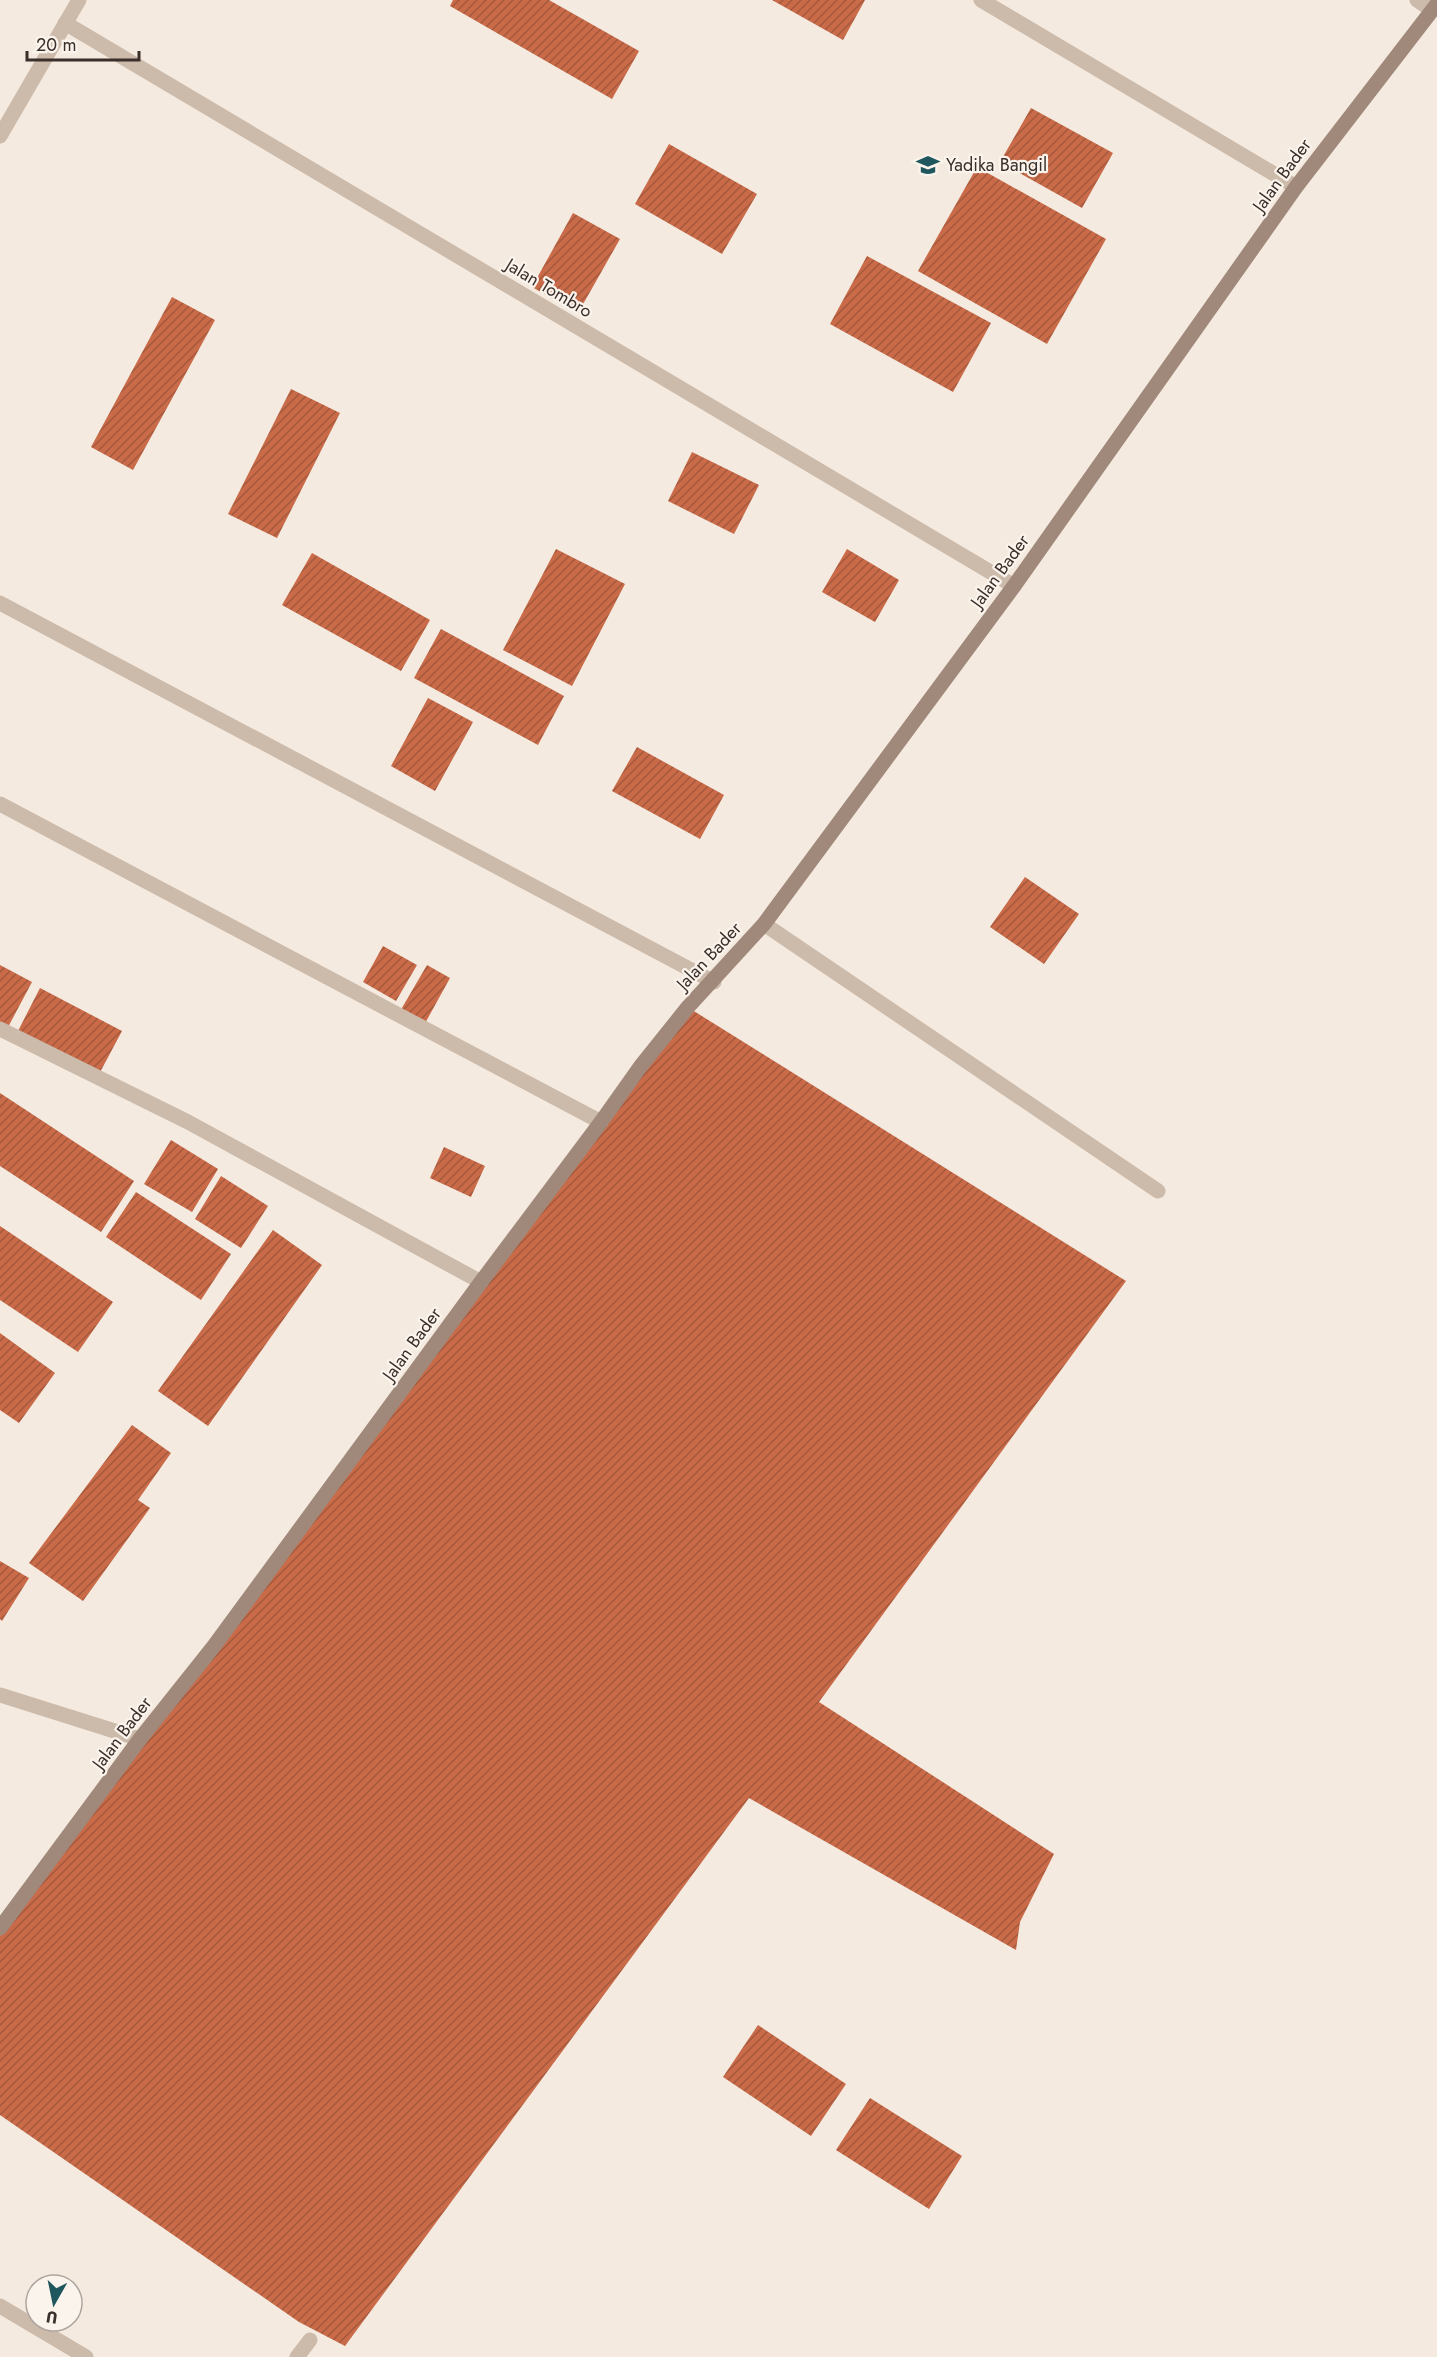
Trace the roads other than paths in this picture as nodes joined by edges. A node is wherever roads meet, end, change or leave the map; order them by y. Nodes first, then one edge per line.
1 (79, 0) edge
2 (981, 0) edge
3 (1417, 0) edge
4 (1435, 7) edge
5 (65, 23) junction
6 (0, 136) edge
7 (1296, 187) junction
8 (1014, 586) junction
9 (0, 603) edge
10 (0, 804) edge
11 (764, 924) junction
12 (714, 982) junction
13 (0, 1029) edge
14 (601, 1122) junction
15 (1158, 1191) dead end
16 (481, 1282) junction
17 (0, 1695) edge
18 (140, 1739) junction
19 (0, 1928) edge
20 (0, 2306) edge
21 (310, 2340) dead end
22 (86, 2357) edge
23 (297, 2357) edge

1 - 5 street
2 - 7 street
3 - 4 street
4 - 7 main road, Jalan Bader
5 - 6 street
5 - 8 street, Jalan Tombro
7 - 8 main road, Jalan Bader
8 - 11 main road, Jalan Bader
9 - 12 street
10 - 14 street
11 - 12 main road, Jalan Bader
11 - 15 street
12 - 14 main road, Jalan Bader
13 - 16 street
14 - 16 main road, Jalan Bader
16 - 18 main road, Jalan Bader
17 - 18 street
18 - 19 main road, Jalan Bader
20 - 22 street
21 - 23 street

